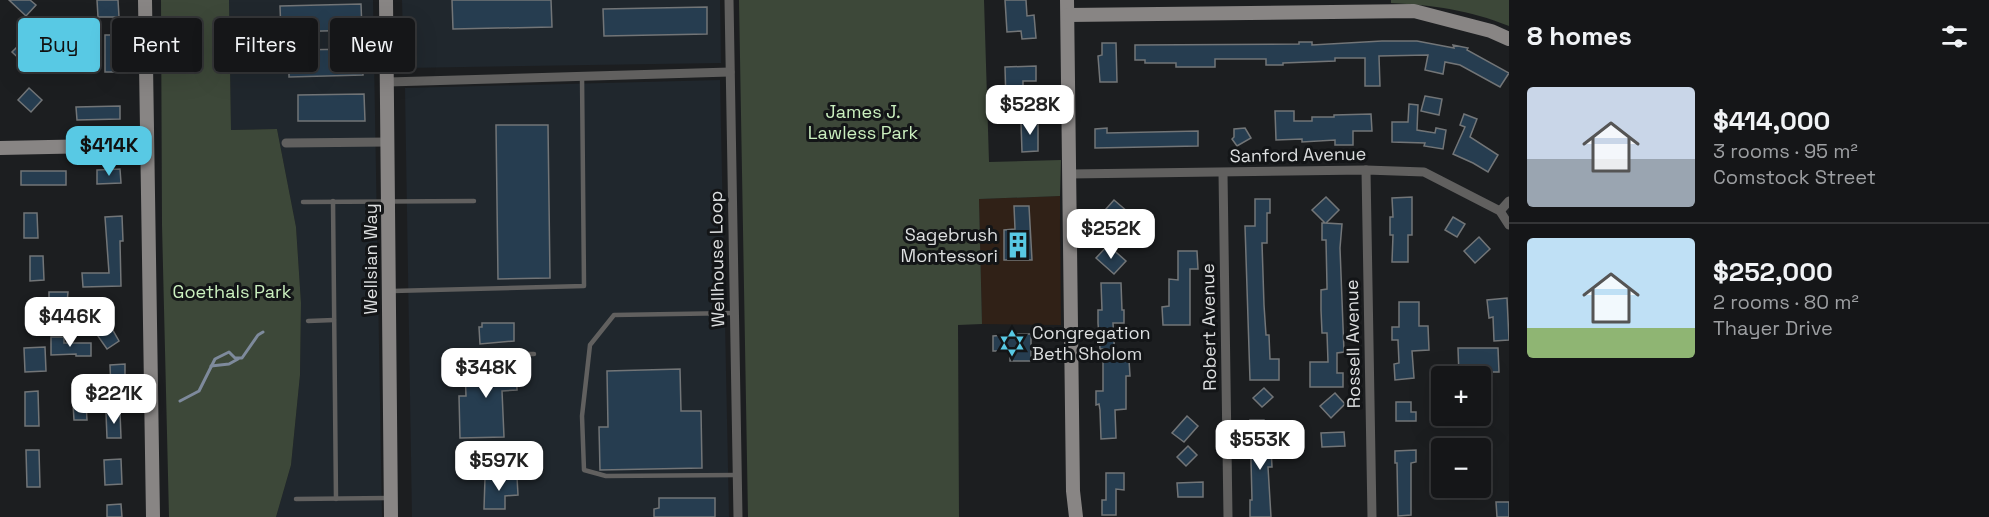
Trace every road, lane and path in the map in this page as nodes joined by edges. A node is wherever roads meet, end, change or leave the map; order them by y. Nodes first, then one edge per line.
1 (145, 0) edge
2 (386, 0) edge
3 (729, 0) edge
4 (1067, 0) edge
5 (1068, 15) junction
6 (1509, 39) edge
7 (730, 72) junction
8 (582, 76) junction
9 (388, 82) junction
10 (388, 142) junction
11 (286, 143) dead end
12 (147, 145) junction
13 (0, 148) edge
14 (1366, 170) junction
15 (1223, 173) junction
16 (1070, 174) junction
17 (333, 201) junction
18 (389, 201) junction
19 (474, 201) dead end
20 (1509, 201) edge
21 (303, 202) dead end
22 (1500, 211) junction
23 (1509, 225) edge
24 (390, 291) junction
25 (735, 313) junction
26 (334, 320) junction
27 (308, 321) dead end
28 (534, 354) dead end
29 (452, 367) dead end
30 (737, 475) junction
31 (1073, 491) junction
32 (391, 498) junction
33 (336, 499) junction
34 (296, 500) dead end
35 (153, 517) edge
36 (391, 517) edge
37 (738, 517) edge
38 (1070, 517) edge
39 (1076, 517) edge
40 (1228, 517) edge
41 (1372, 517) edge

1 - 12 street
2 - 9 street, Wellsian Way
3 - 7 street, Wellhouse Loop
4 - 5 street
5 - 6 street
5 - 16 street
7 - 8 street
7 - 25 street, Wellhouse Loop
8 - 9 street
8 - 24 lane
9 - 10 street, Wellsian Way
10 - 11 street
10 - 18 street, Wellsian Way
12 - 13 street
12 - 35 street
14 - 15 street, Sanford Avenue
14 - 22 street, Sanford Avenue
14 - 41 street, Rossell Avenue
15 - 16 street, Sanford Avenue
15 - 40 street, Robert Avenue
16 - 31 street
17 - 18 lane
17 - 21 lane
17 - 26 lane
18 - 19 lane
18 - 24 street, Wellsian Way
20 - 22 street
22 - 23 street
24 - 32 street, Wellsian Way
25 - 30 street, Wellhouse Loop
25 - 30 lane
26 - 27 lane
26 - 33 lane
28 - 29 lane
30 - 37 street, Wellhouse Loop
31 - 38 street
31 - 39 street
32 - 33 lane
32 - 36 street, Wellsian Way
33 - 34 lane

